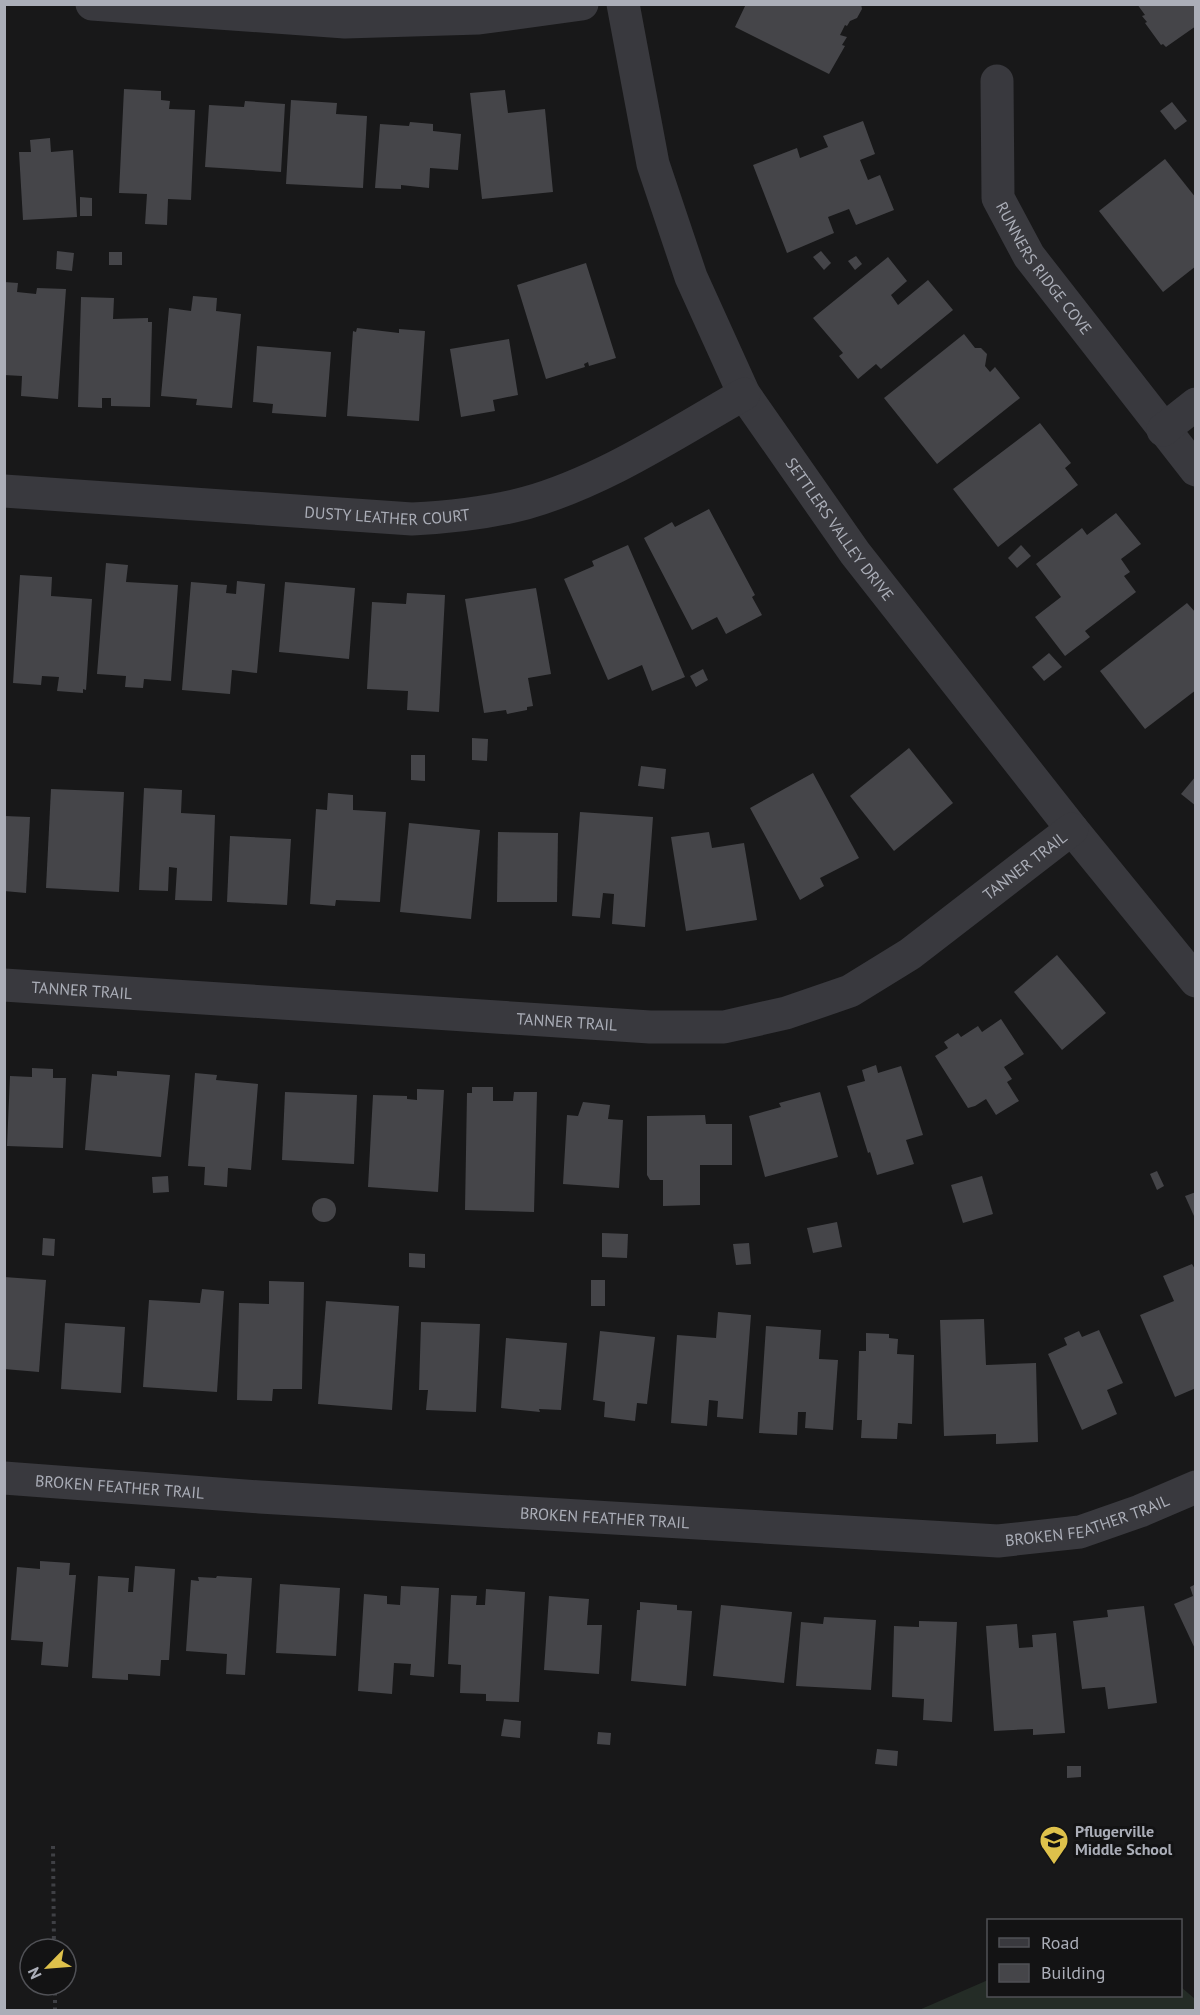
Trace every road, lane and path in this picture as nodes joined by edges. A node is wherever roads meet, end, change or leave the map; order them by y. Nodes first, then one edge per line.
1 (92, 4) edge
2 (582, 4) edge
3 (623, 4) edge
4 (997, 81) dead end
5 (744, 394) junction
6 (1196, 404) edge
7 (1164, 430) junction
8 (1196, 470) edge
9 (4, 491) edge
10 (1072, 829) junction
11 (1196, 981) edge
12 (4, 985) edge
13 (4, 1478) edge
14 (1196, 1487) edge
15 (53, 1846) dead end
16 (54, 1937) edge

1 - 2 street
3 - 5 street, SETTLERS VALLEY DRIVE
4 - 7 street, RUNNERS RIDGE COVE
5 - 9 street, DUSTY LEATHER COURT
5 - 10 street, SETTLERS VALLEY DRIVE
6 - 7 street
7 - 8 street, RUNNERS RIDGE COVE
10 - 11 street, SETTLERS VALLEY DRIVE
10 - 12 street, TANNER TRAIL
13 - 14 street, BROKEN FEATHER TRAIL
15 - 16 path

